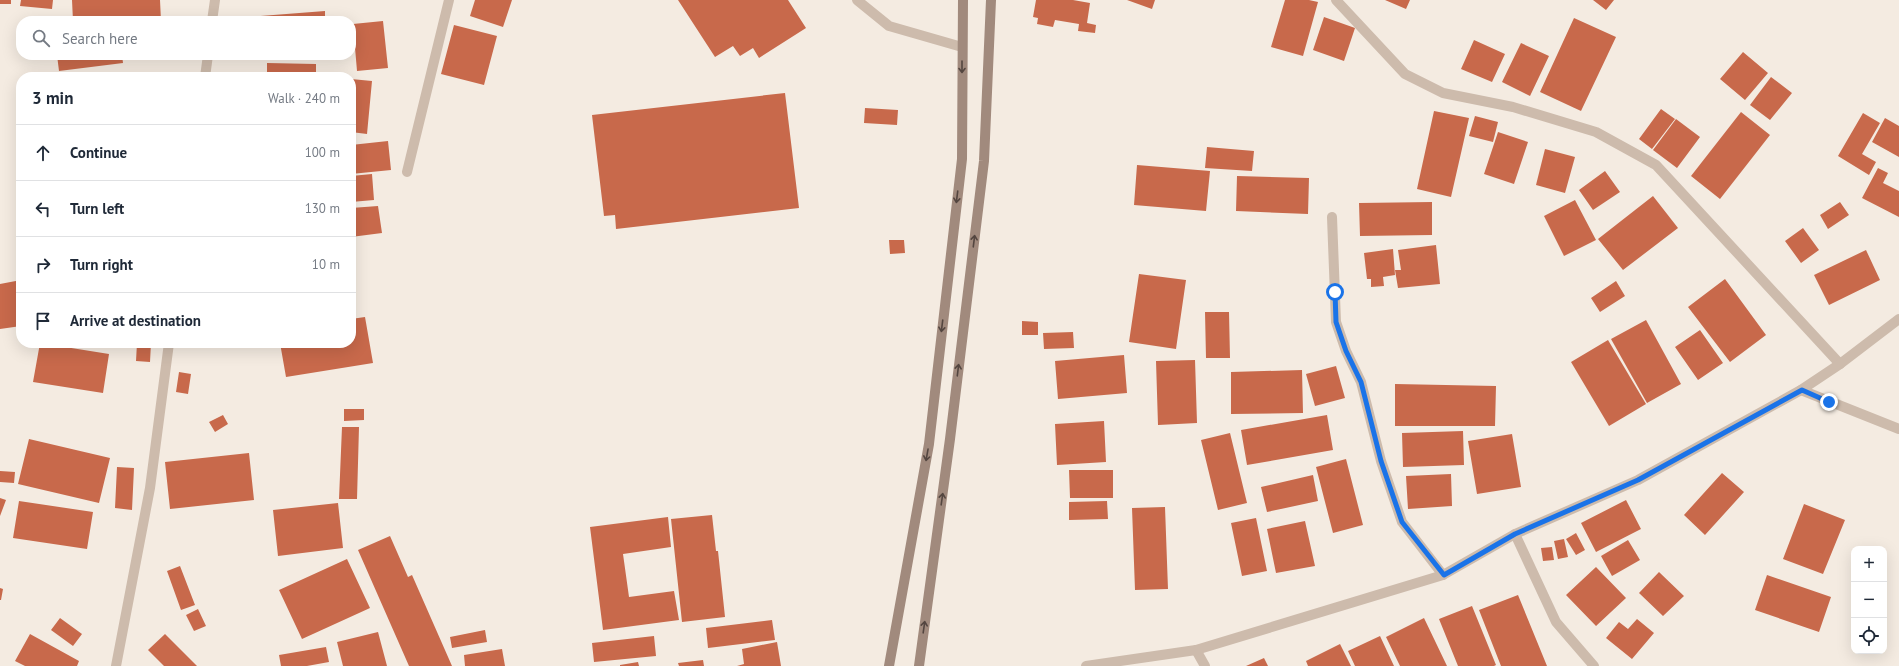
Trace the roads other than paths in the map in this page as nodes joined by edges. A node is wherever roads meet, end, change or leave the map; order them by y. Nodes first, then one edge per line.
1 (215, 0) edge
2 (449, 0) edge
3 (857, 0) edge
4 (963, 0) edge
5 (991, 0) edge
6 (1336, 0) edge
7 (213, 16) edge
8 (962, 47) junction
9 (207, 60) edge
10 (206, 72) edge
11 (407, 172) dead end
12 (1332, 217) dead end
13 (1899, 318) edge
14 (168, 348) edge
15 (1840, 364) junction
16 (1802, 390) junction
17 (1899, 429) edge
18 (1515, 534) junction
19 (1444, 575) junction
20 (1196, 650) junction
21 (116, 666) edge
22 (889, 666) edge
23 (919, 666) edge
24 (1086, 666) edge
25 (1205, 666) edge
26 (1594, 666) edge

1 - 7 street
2 - 11 street
3 - 8 street
4 - 8 main road
23 -> 5 main road
6 - 15 street
8 -> 22 main road
9 - 10 street
12 - 19 street
13 - 15 street
14 - 21 street
15 - 16 street
16 - 17 street
16 - 18 street
18 - 19 street
18 - 26 street
19 - 20 street
20 - 24 street
20 - 25 street

